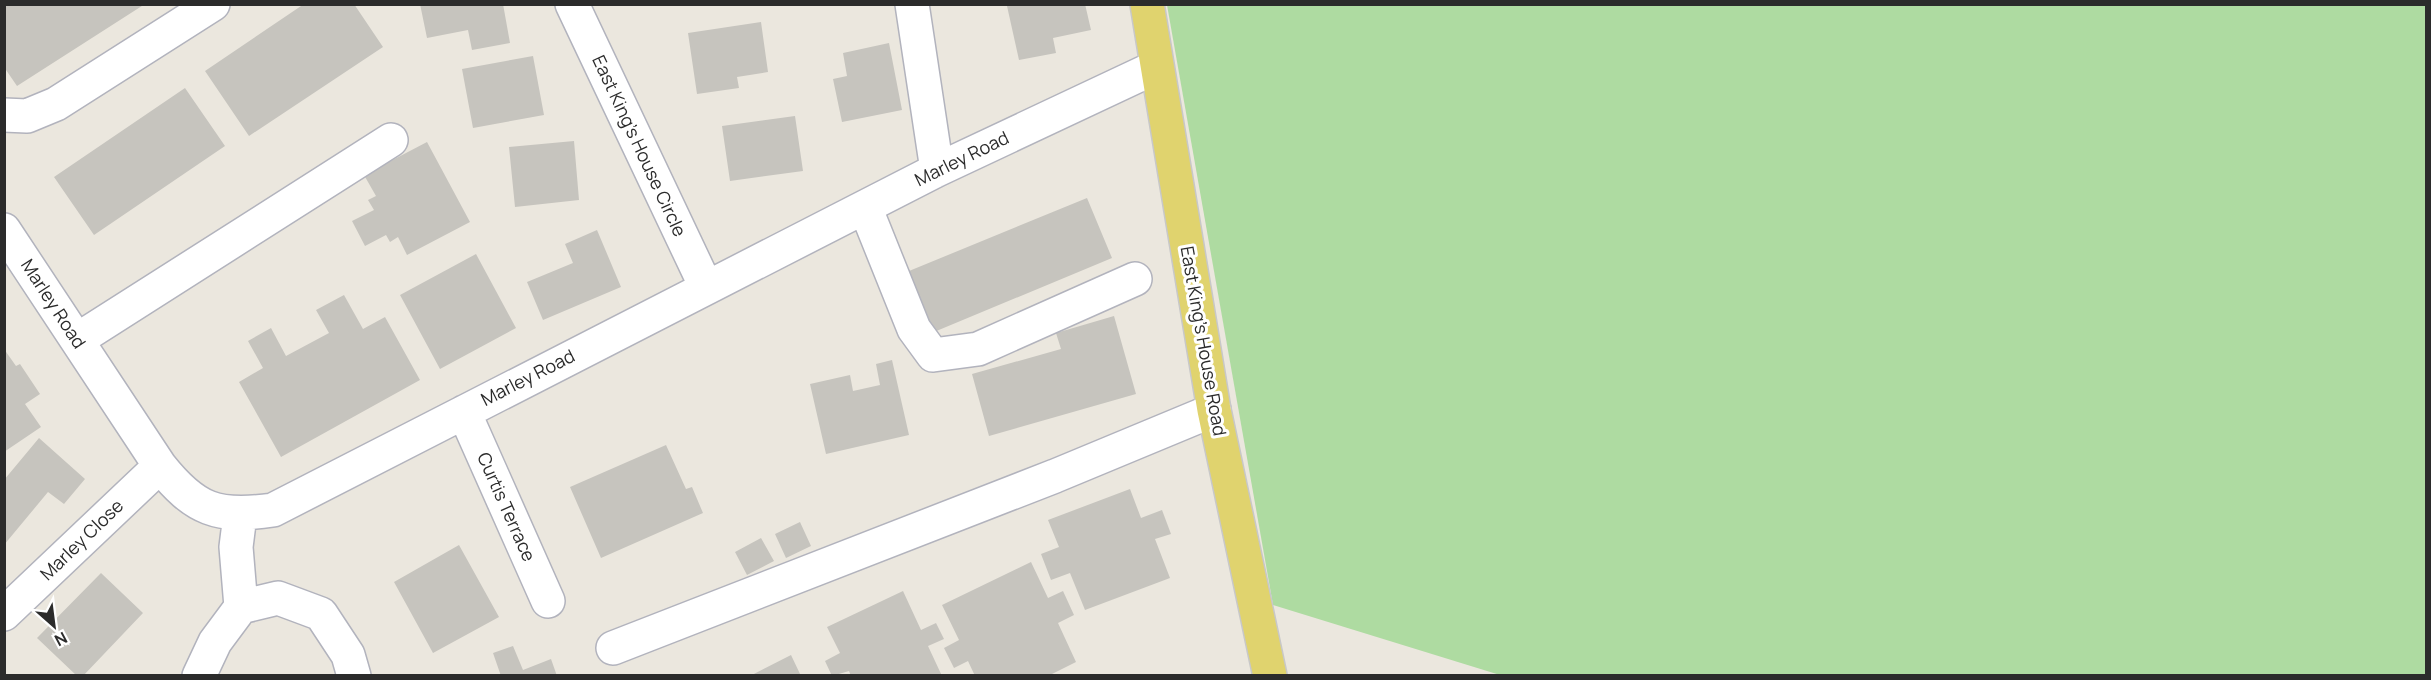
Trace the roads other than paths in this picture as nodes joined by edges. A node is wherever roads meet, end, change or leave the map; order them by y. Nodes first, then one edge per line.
1 (213, 4) edge
2 (572, 4) edge
3 (912, 4) edge
4 (1147, 4) edge
5 (1156, 67) junction
6 (4, 115) edge
7 (391, 140) dead end
8 (937, 170) junction
9 (865, 207) junction
10 (4, 230) edge
11 (1135, 279) dead end
12 (706, 287) junction
13 (77, 340) junction
14 (1214, 410) junction
15 (464, 412) junction
16 (160, 466) junction
17 (240, 515) junction
18 (548, 601) dead end
19 (241, 607) junction
20 (4, 614) edge
21 (613, 648) dead end
22 (199, 675) edge
23 (354, 675) edge
24 (1270, 675) edge

1 - 6 street
2 - 12 street, East King's House Circle
3 - 8 street
4 - 5 main road, East King's House Road
5 - 8 street, Marley Road
5 - 14 main road, East King's House Road
7 - 13 street
8 - 9 street, Marley Road
9 - 11 street
9 - 12 street, Marley Road
10 - 13 street, Marley Road
12 - 15 street, Marley Road
13 - 16 street, Marley Road
14 - 21 street
14 - 24 main road, East King's House Road
15 - 17 street, Marley Road
15 - 18 street, Curtis Terrace
16 - 17 street, Marley Road
16 - 20 street, Marley Close
17 - 19 street
19 - 22 street
19 - 23 street

